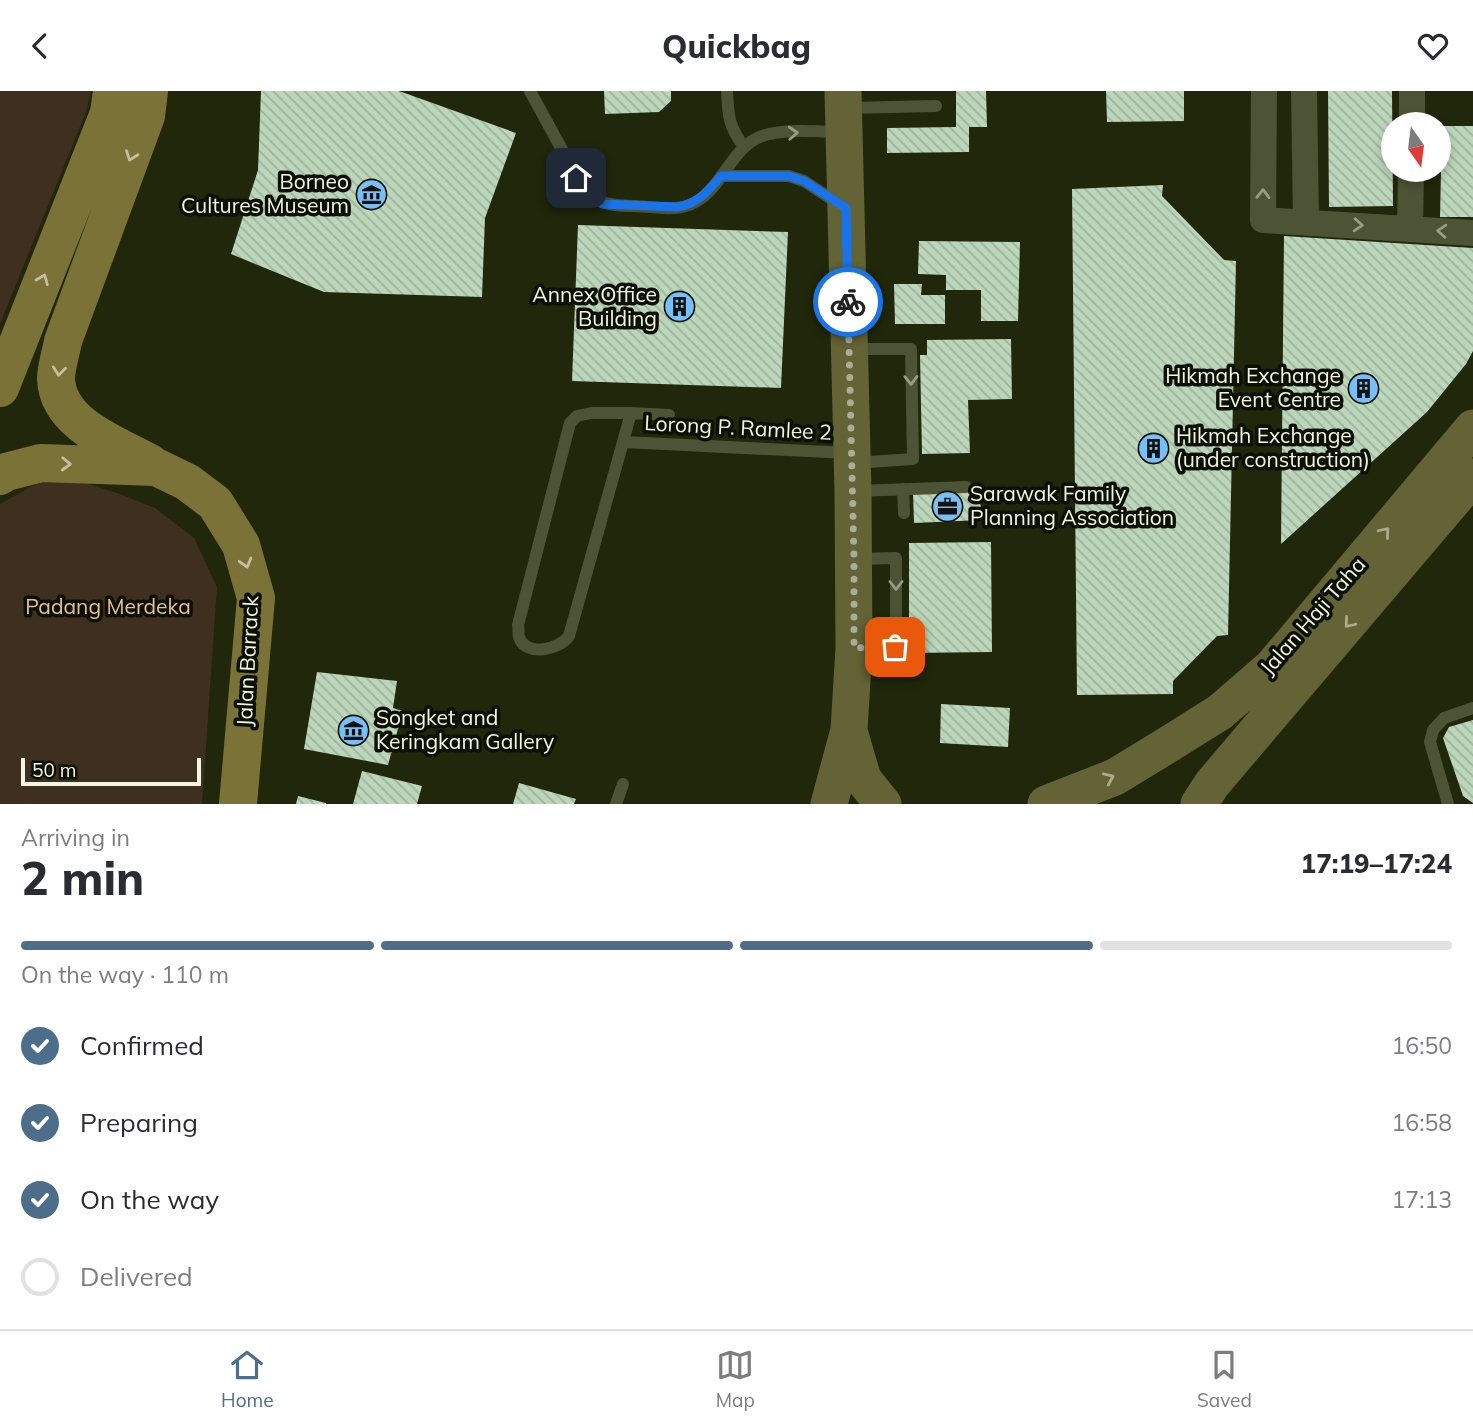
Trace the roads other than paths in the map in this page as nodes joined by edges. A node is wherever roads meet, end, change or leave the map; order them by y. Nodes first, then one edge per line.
1 (112, 91) edge
2 (149, 91) edge
3 (530, 91) edge
4 (727, 91) edge
5 (1264, 91) edge
6 (1304, 91) edge
7 (1412, 91) edge
8 (936, 106) dead end
9 (844, 110) edge
10 (1412, 112) edge
11 (744, 147) junction
12 (721, 176) junction
13 (1411, 182) edge
14 (846, 208) junction
15 (1306, 221) junction
16 (1410, 229) junction
17 (1473, 233) edge
18 (849, 349) junction
19 (0, 388) edge
20 (631, 413) junction
21 (669, 415) dead end
22 (1473, 428) edge
23 (624, 442) junction
24 (156, 467) junction
25 (852, 469) junction
26 (0, 476) edge
27 (1473, 477) edge
28 (966, 487) dead end
29 (903, 489) junction
30 (904, 513) dead end
31 (1473, 708) edge
32 (849, 730) junction
33 (622, 784) dead end
34 (238, 804) edge
35 (616, 804) edge
36 (829, 804) edge
37 (883, 804) edge
38 (1046, 804) edge
39 (1199, 804) edge
40 (1447, 804) edge

19 -> 1 main road
2 -> 24 main road
3 - 12 lane
4 - 11 lane
15 -> 5 street
6 - 15 street
7 - 10 street
8 - 9 lane
11 -> 9 lane
9 - 14 main road
11 - 12 lane
12 - 14 lane
13 - 16 street
14 - 18 main road
15 -> 16 street
17 -> 16 street
18 - 25 main road
18 -> 25 lane
20 - 21 lane
20 - 23 lane
20 - 23 lane
38 -> 22 main road, Jalan Haji Taha
23 - 25 lane, Lorong P. Ramlee 2
26 -> 24 main road, Jalan Barrack
24 -> 34 main road, Jalan Barrack
25 - 29 lane
25 - 32 main road
27 -> 39 main road, Jalan Haji Taha
28 - 29 lane
29 - 30 lane
31 - 40 lane
32 - 36 main road
32 - 37 main road
33 - 35 lane

